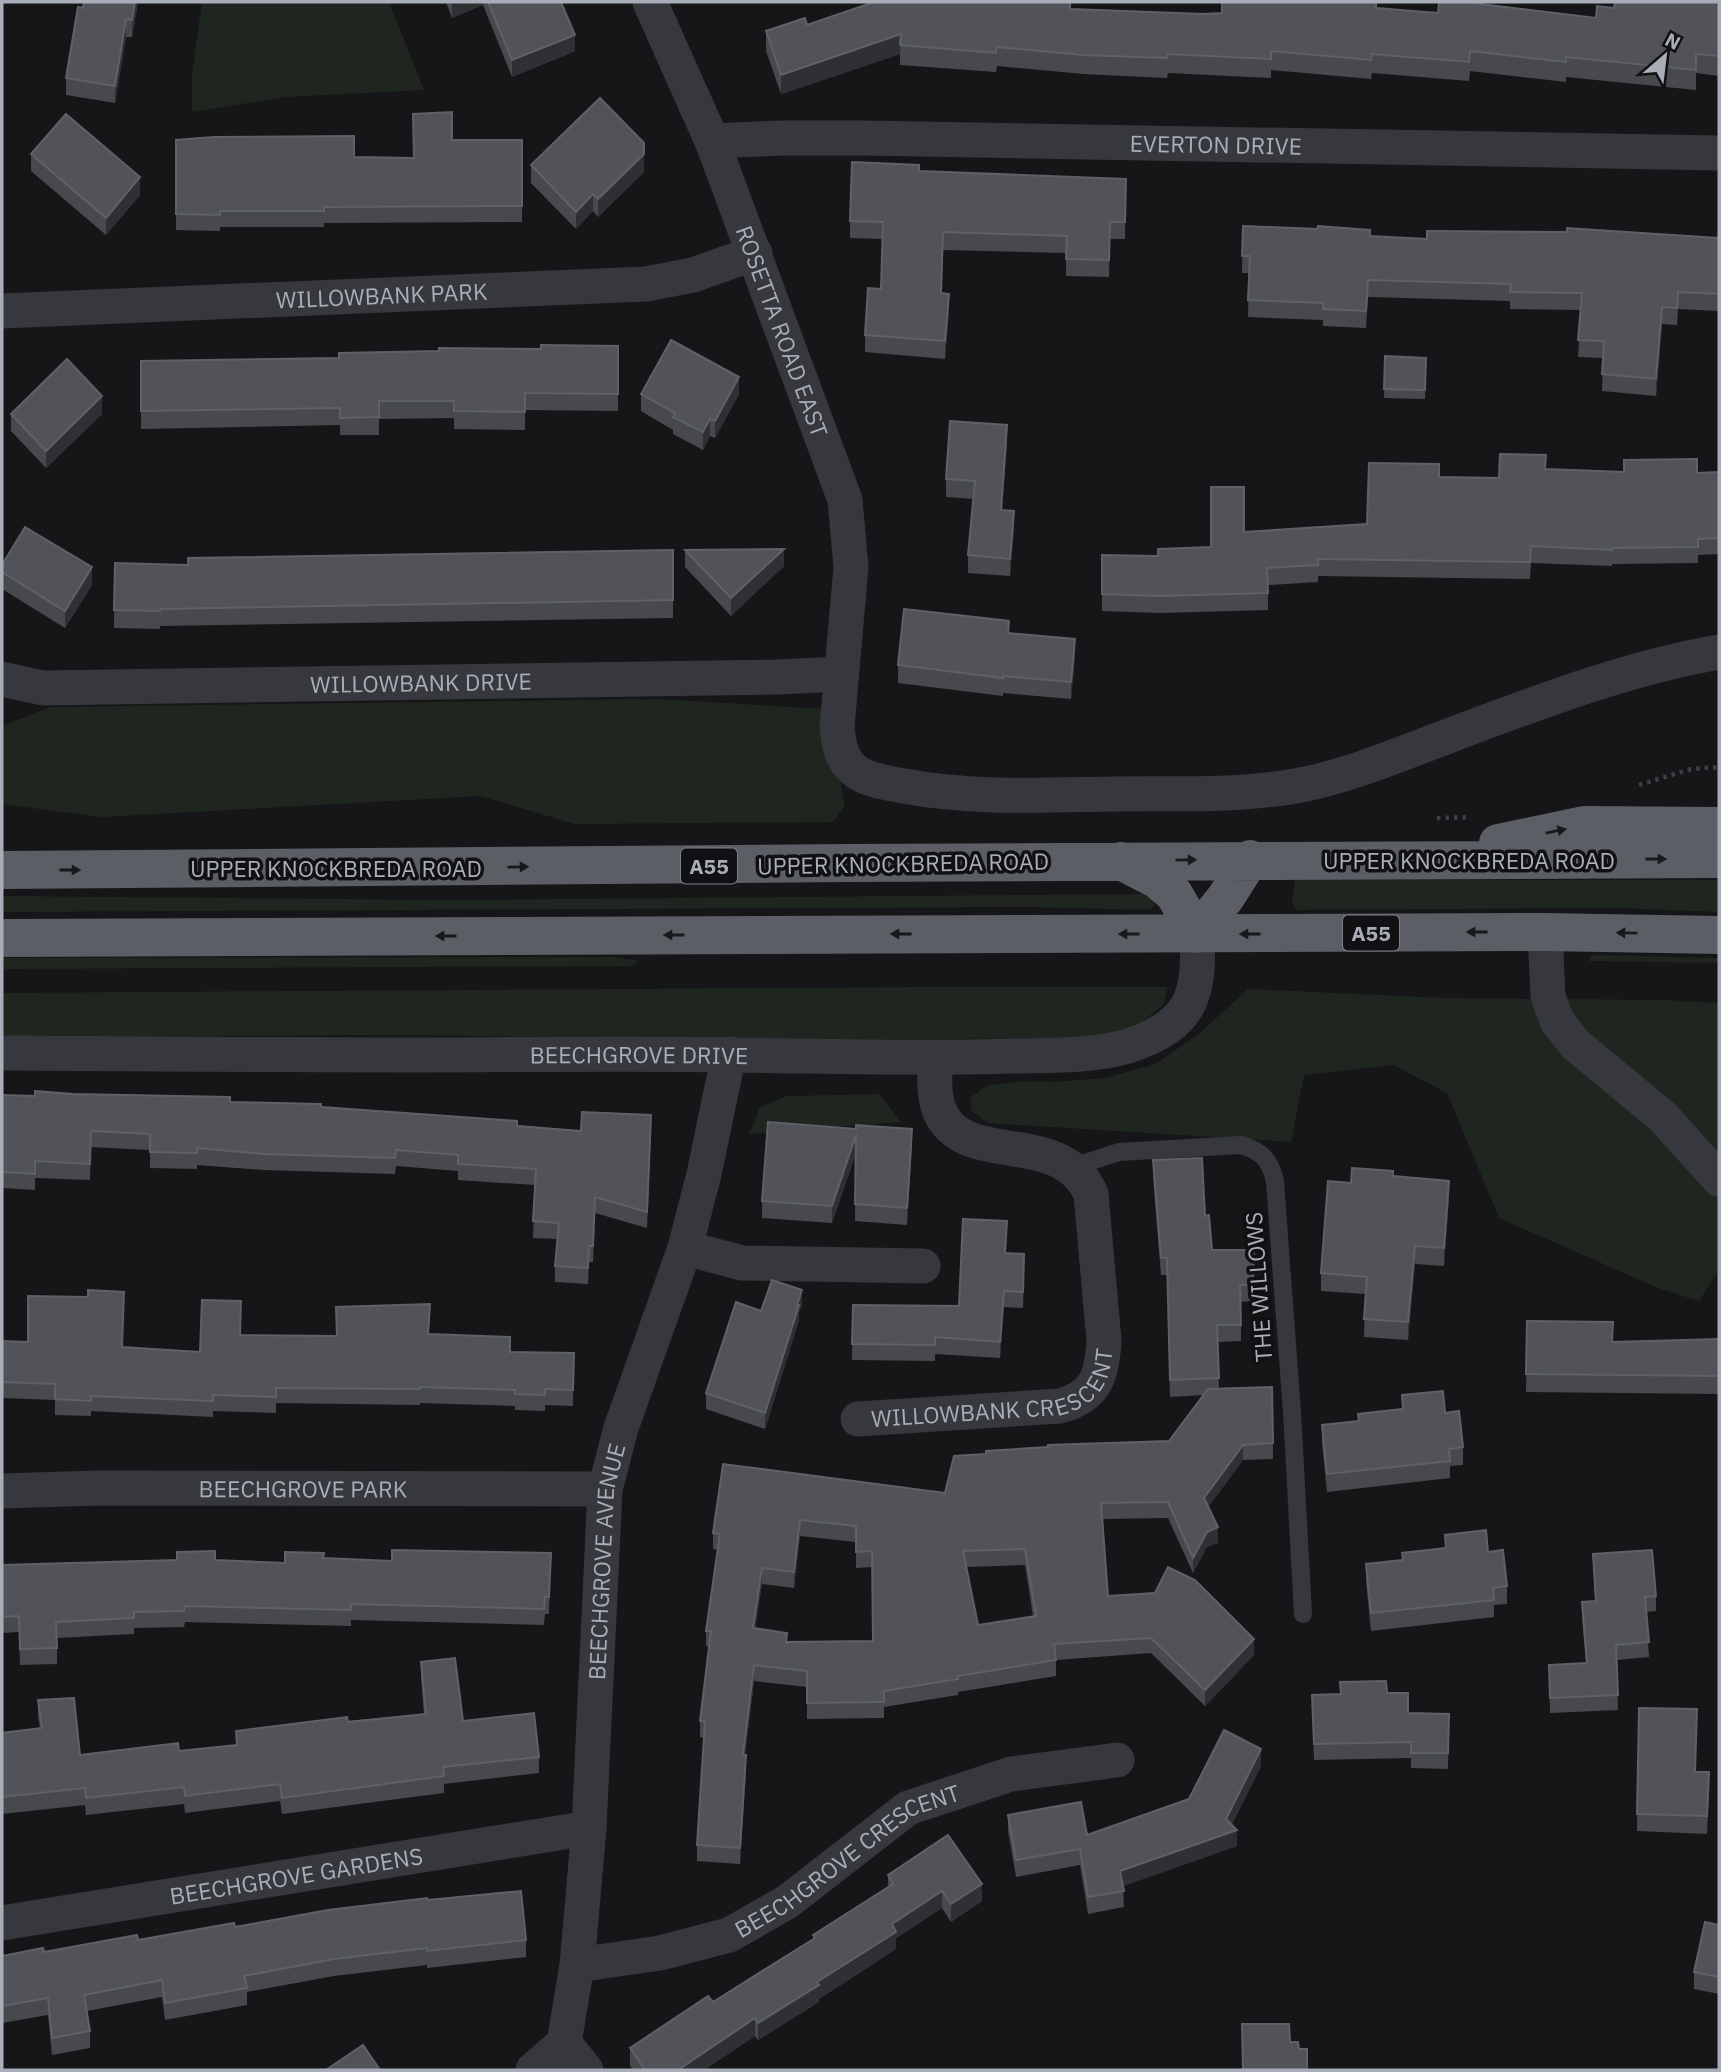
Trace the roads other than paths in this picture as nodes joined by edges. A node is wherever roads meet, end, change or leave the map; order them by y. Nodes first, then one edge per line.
1 (650, 2) edge
2 (712, 141) junction
3 (1719, 153) edge
4 (755, 253) junction
5 (2, 311) edge
6 (1719, 652) edge
7 (841, 674) junction
8 (2, 679) edge
9 (1719, 826) edge
10 (1251, 859) junction
11 (1417, 859) junction
12 (1719, 859) edge
13 (1121, 861) junction
14 (2, 870) edge
15 (1545, 932) junction
16 (1197, 934) junction
17 (1719, 935) edge
18 (2, 938) edge
19 (2, 1053) edge
20 (729, 1055) junction
21 (935, 1058) junction
22 (1073, 1167) junction
23 (1719, 1179) edge
24 (685, 1248) junction
25 (923, 1266) dead end
26 (858, 1419) dead end
27 (606, 1489) junction
28 (2, 1491) edge
29 (1303, 1614) dead end
30 (1117, 1760) dead end
31 (589, 1828) junction
32 (2, 1923) edge
33 (578, 1965) junction
34 (564, 2043) junction
35 (533, 2070) edge
36 (586, 2070) edge

1 - 2 street, ROSETTA ROAD EAST
2 - 3 street, EVERTON DRIVE
2 - 4 street, ROSETTA ROAD EAST
4 - 5 street, WILLOWBANK PARK
4 - 7 street, ROSETTA ROAD EAST
6 - 7 street
7 - 8 street, WILLOWBANK DRIVE
11 -> 9 highway
10 - 11 highway, UPPER KNOCKBREDA ROAD / A55
13 -> 10 highway, UPPER KNOCKBREDA ROAD / A55
10 - 16 highway
11 -> 12 highway, UPPER KNOCKBREDA ROAD / A55
14 -> 13 highway, UPPER KNOCKBREDA ROAD / A55
13 - 16 highway
15 -> 16 highway, A55
17 -> 15 highway, A55
15 - 23 street
16 -> 18 highway, A55
16 - 21 street, BEECHGROVE DRIVE
19 - 20 street, BEECHGROVE DRIVE
20 - 21 street, BEECHGROVE DRIVE
20 - 24 street, BEECHGROVE AVENUE
21 - 22 street
22 - 26 street, WILLOWBANK CRESCENT
22 - 29 lane, THE WILLOWS
24 - 25 street
24 - 27 street, BEECHGROVE AVENUE
27 - 28 street, BEECHGROVE PARK
27 - 31 street, BEECHGROVE AVENUE
30 - 33 street, BEECHGROVE CRESCENT
31 - 32 street, BEECHGROVE GARDENS
31 - 33 street, BEECHGROVE AVENUE
33 - 34 street, BEECHGROVE AVENUE
34 - 35 street
34 - 36 street

